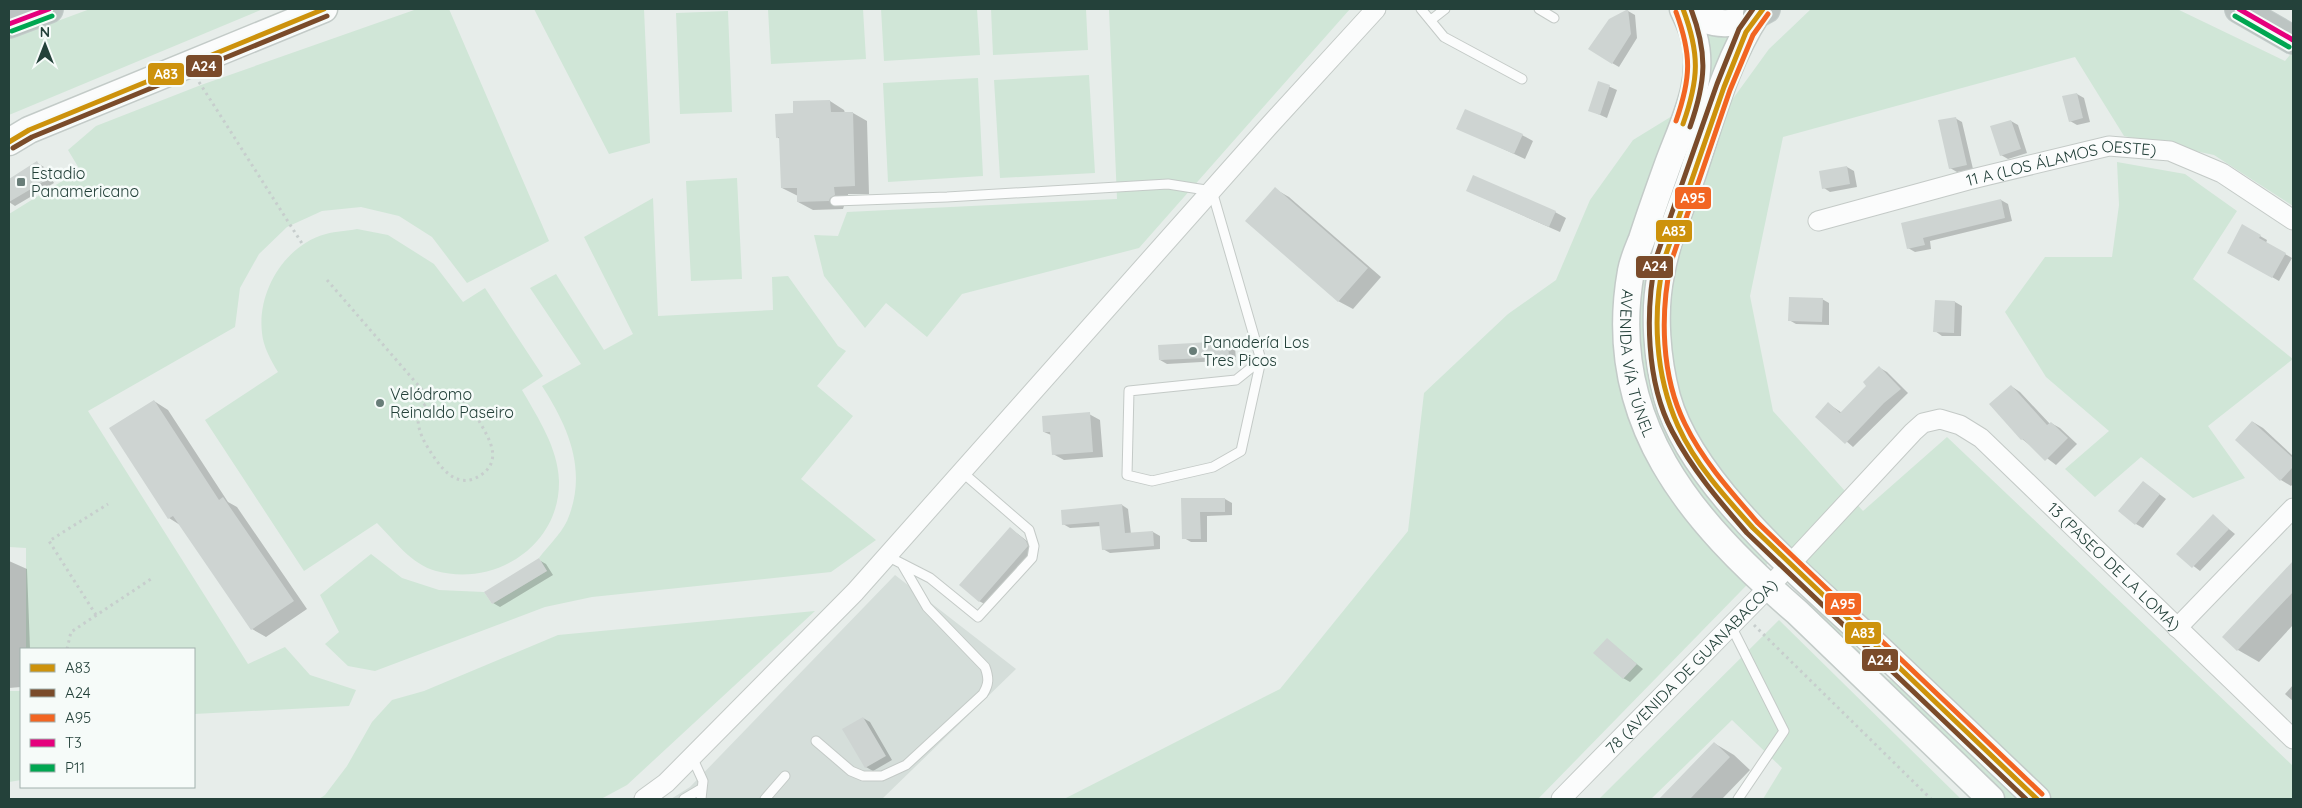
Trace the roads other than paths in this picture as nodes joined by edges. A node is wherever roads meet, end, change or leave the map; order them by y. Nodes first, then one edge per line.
1 (49, 9) edge
2 (324, 9) edge
3 (1376, 9) edge
4 (1421, 9) edge
5 (1445, 9) edge
6 (1539, 9) edge
7 (1685, 9) edge
8 (1762, 10) edge
9 (2241, 10) edge
10 (1554, 18) dead end
11 (1431, 20) junction
12 (9, 24) edge
13 (2293, 40) edge
14 (1522, 78) dead end
15 (9, 142) edge
16 (1212, 191) junction
17 (835, 201) dead end
18 (2293, 220) edge
19 (1818, 221) dead end
20 (1261, 360) junction
21 (1923, 424) joint
22 (962, 472) junction
23 (2293, 508) edge
24 (895, 560) junction
25 (1790, 565) junction
26 (1769, 588) junction
27 (1737, 620) junction
28 (2177, 628) junction
29 (2293, 739) edge
30 (816, 741) dead end
31 (692, 757) junction
32 (785, 776) dead end
33 (701, 789) junction
34 (644, 799) edge
35 (684, 799) edge
36 (701, 799) edge
37 (765, 799) edge
38 (1561, 799) edge
39 (1738, 799) edge
40 (1990, 799) edge
41 (2037, 799) edge

1 - 12 highway
2 - 15 main road
3 - 16 street
4 - 11 lane
5 - 11 lane
6 - 10 lane
7 - 8 main road
7 - 26 main road, AVENIDA VÍA TÚNEL
8 - 25 main road, AVENIDA VÍA TÚNEL
9 - 13 highway
11 - 14 lane
16 - 17 lane
16 - 20 lane
16 - 22 street
18 - 19 street, 11 A (LOS ÁLAMOS OESTE)
20 - 20 lane
21 - 25 street, 78 (AVENIDA DE GUANABACOA)
21 - 28 street, 13 (PASEO DE LA LOMA)
22 - 24 street
22 - 24 lane
23 - 28 street
24 - 30 lane
24 - 31 street
25 - 26 street, 78 (AVENIDA DE GUANABACOA)
25 - 41 main road, AVENIDA VÍA TÚNEL
26 - 27 street, 78 (AVENIDA DE GUANABACOA)
26 - 40 main road, AVENIDA VÍA TÚNEL
27 - 38 street, 78 (AVENIDA DE GUANABACOA)
27 - 39 lane
28 - 29 street, 13 (PASEO DE LA LOMA)
31 - 33 lane
31 - 34 street
32 - 37 lane
33 - 35 lane
33 - 36 lane

